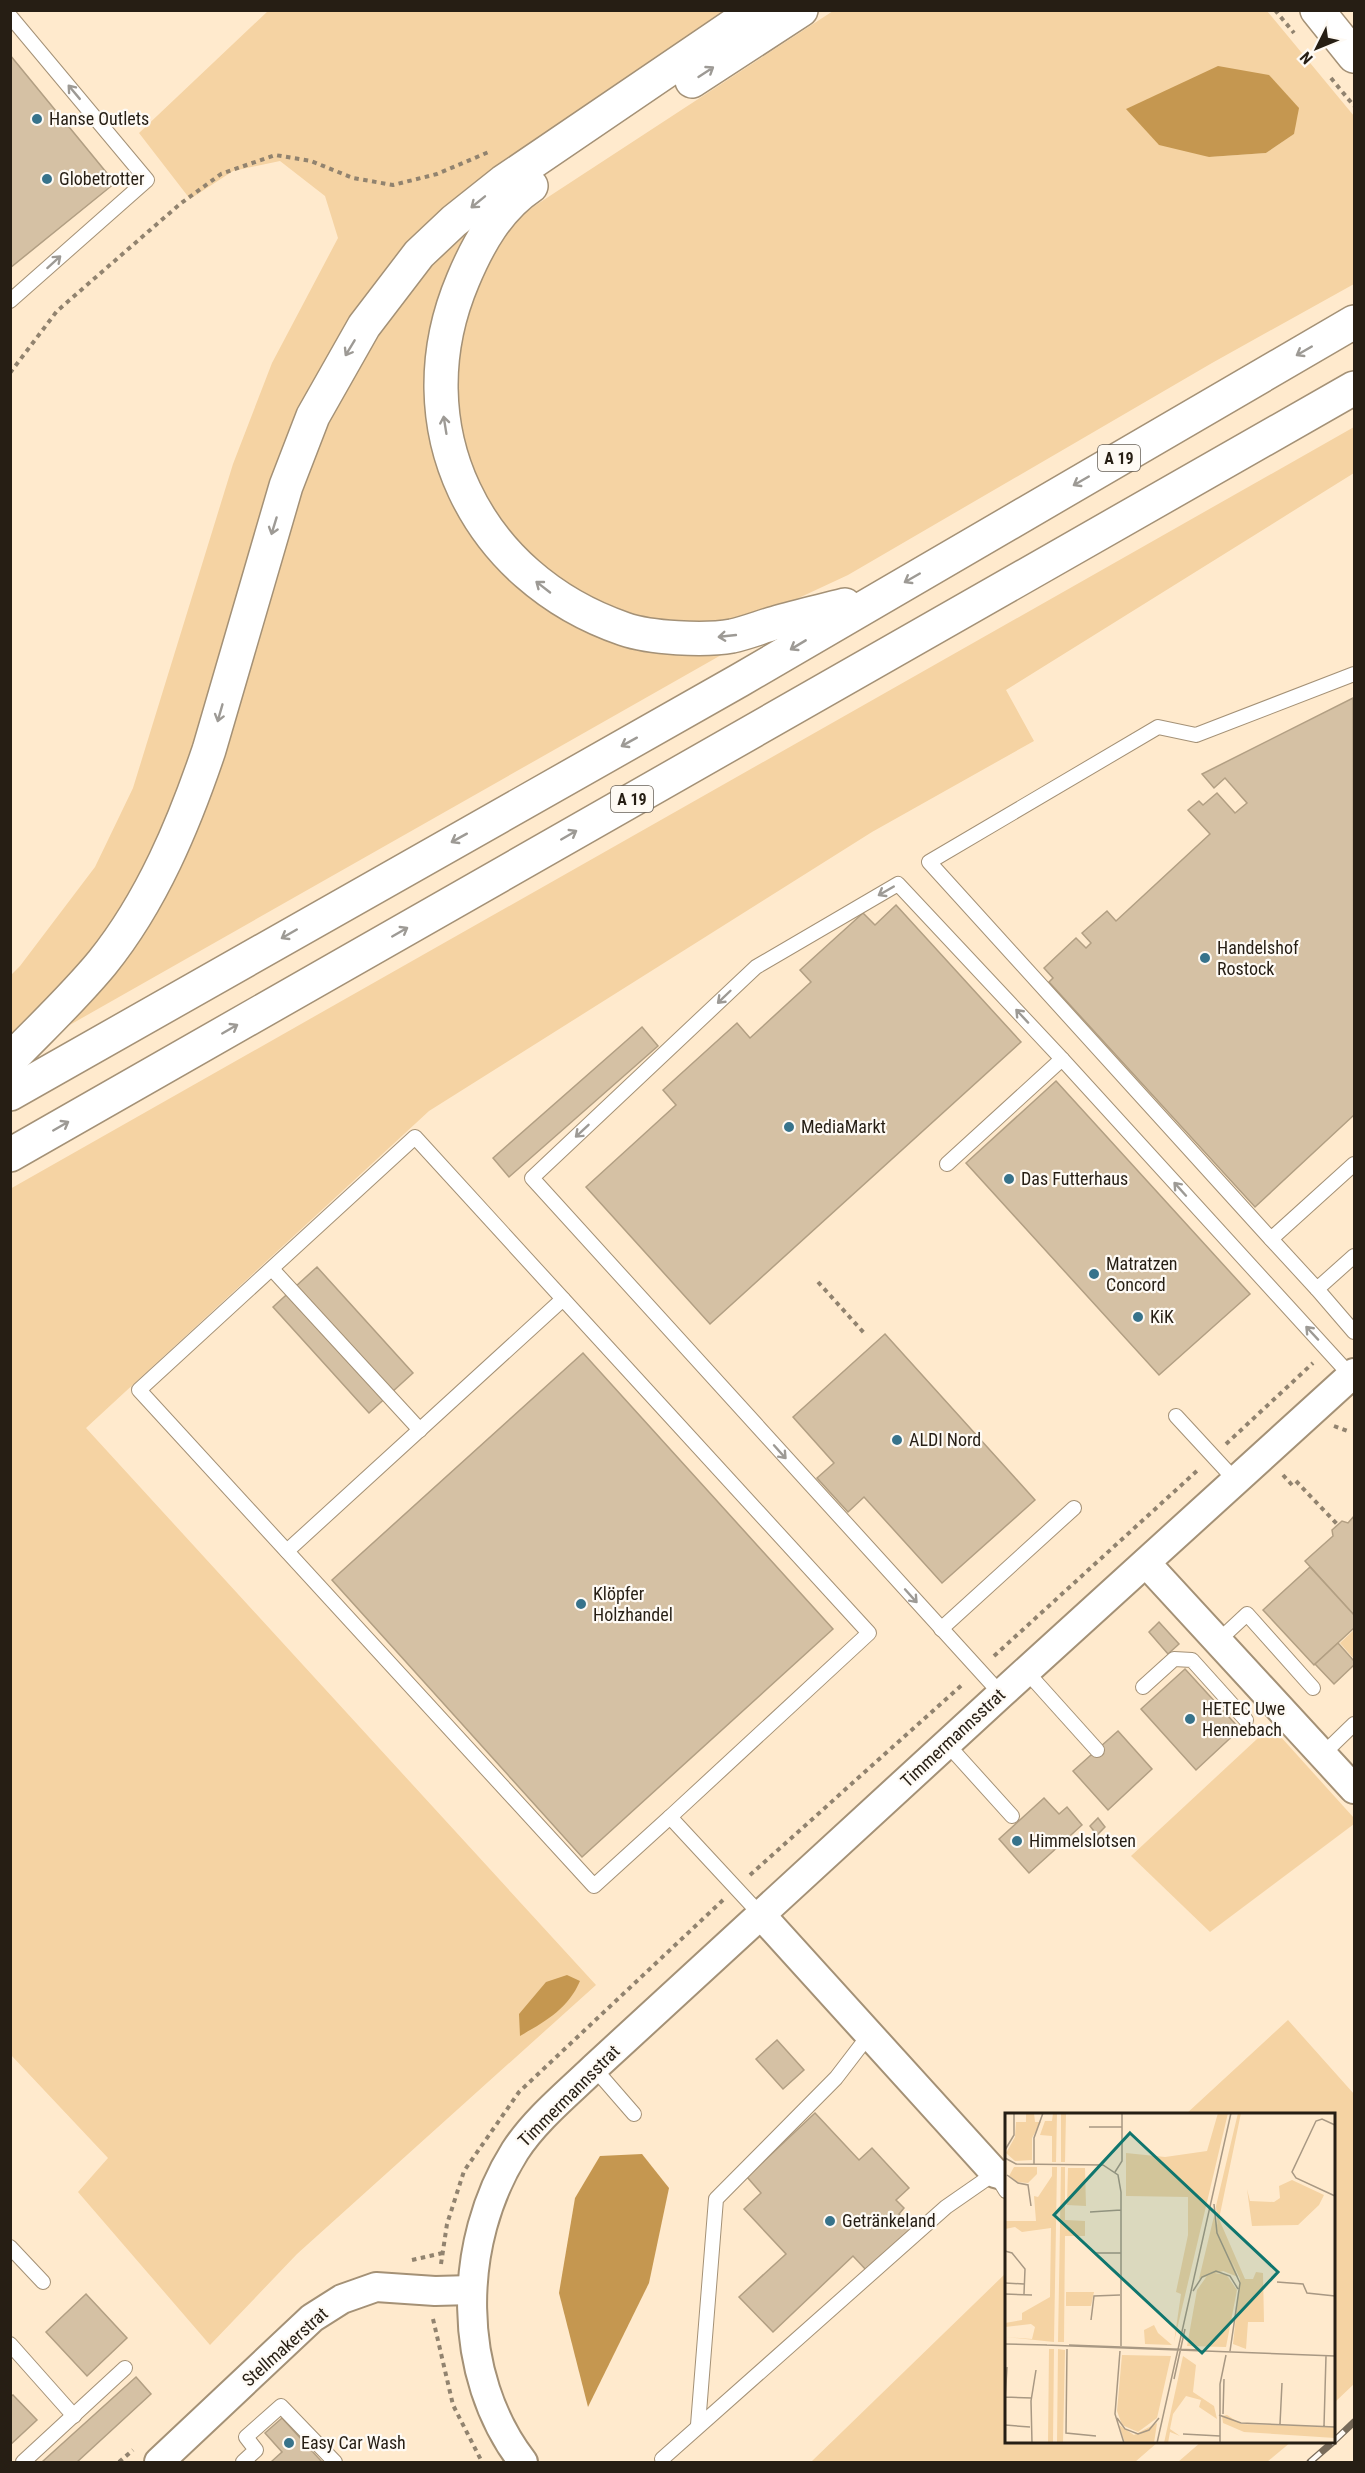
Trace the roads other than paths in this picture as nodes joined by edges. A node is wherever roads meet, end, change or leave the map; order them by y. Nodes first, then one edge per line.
1 (756, 10) edge
2 (801, 10) edge
3 (1317, 10) edge
4 (10, 16) edge
5 (1354, 56) edge
6 (10, 300) edge
7 (1354, 322) edge
8 (1354, 388) edge
9 (884, 594) junction
10 (1354, 674) edge
11 (1062, 1059) junction
12 (10, 1060) edge
13 (10, 1094) edge
14 (10, 1155) edge
15 (947, 1164) dead end
16 (1354, 1164) edge
17 (1271, 1239) junction
18 (1354, 1256) edge
19 (272, 1269) junction
20 (1317, 1289) junction
21 (563, 1299) junction
22 (1354, 1332) edge
23 (1353, 1375) edge
24 (1176, 1416) dead end
25 (420, 1430) junction
26 (1236, 1481) junction
27 (1074, 1508) dead end
28 (287, 1551) junction
29 (1146, 1563) junction
30 (941, 1629) junction
31 (1214, 1656) junction
32 (1026, 1671) junction
33 (1143, 1688) dead end
34 (1313, 1688) dead end
35 (1001, 1694) junction
36 (1246, 1720) dead end
37 (1354, 1724) edge
38 (947, 1744) junction
39 (1097, 1750) dead end
40 (1322, 1755) junction
41 (1354, 1790) edge
42 (1012, 1816) dead end
43 (670, 1817) junction
44 (760, 1914) junction
45 (870, 2036) junction
46 (594, 2068) junction
47 (634, 2114) dead end
48 (1003, 2180) edge
49 (10, 2247) edge
50 (43, 2282) dead end
51 (472, 2290) junction
52 (10, 2344) edge
53 (125, 2368) dead end
54 (74, 2416) junction
55 (698, 2425) junction
56 (662, 2459) dead end
57 (167, 2460) edge
58 (23, 2463) edge
59 (243, 2463) edge
60 (335, 2463) edge
61 (523, 2463) edge

1 -> 12 main road
9 -> 2 main road
3 - 5 main road
6 -> 4 lane
7 -> 9 main road, A 19
14 -> 8 main road, A 19
9 -> 13 main road, A 19
10 - 17 lane
11 - 15 lane
23 -> 11 lane
11 -> 30 lane
16 - 17 lane
17 - 20 lane
18 - 20 lane
19 - 21 lane
19 - 25 lane
19 - 28 lane
20 - 22 lane
21 - 25 lane
21 - 43 lane
23 - 26 street, Timmermannsstrat
24 - 26 lane
25 - 28 lane
26 - 29 street, Timmermannsstrat
27 - 30 lane
28 - 43 lane
29 - 31 street
29 - 32 street, Timmermannsstrat
30 - 35 lane
31 - 33 lane
31 - 34 lane
31 - 36 lane
31 - 40 street
32 - 35 street, Timmermannsstrat
32 - 39 lane
35 - 38 street, Timmermannsstrat
37 - 40 lane
38 - 42 lane
38 - 44 street, Timmermannsstrat
40 - 41 street
43 - 44 lane
44 - 45 street
44 - 46 street, Timmermannsstrat
45 - 48 street
45 - 55 lane
46 - 47 lane
46 - 51 street, Timmermannsstrat
48 - 55 lane
49 - 50 lane
51 - 57 street, Stellmakerstrat
51 - 61 street, Timmermannsstrat
52 - 54 lane
53 - 54 lane
54 - 58 lane
55 - 56 lane
59 - 60 lane

